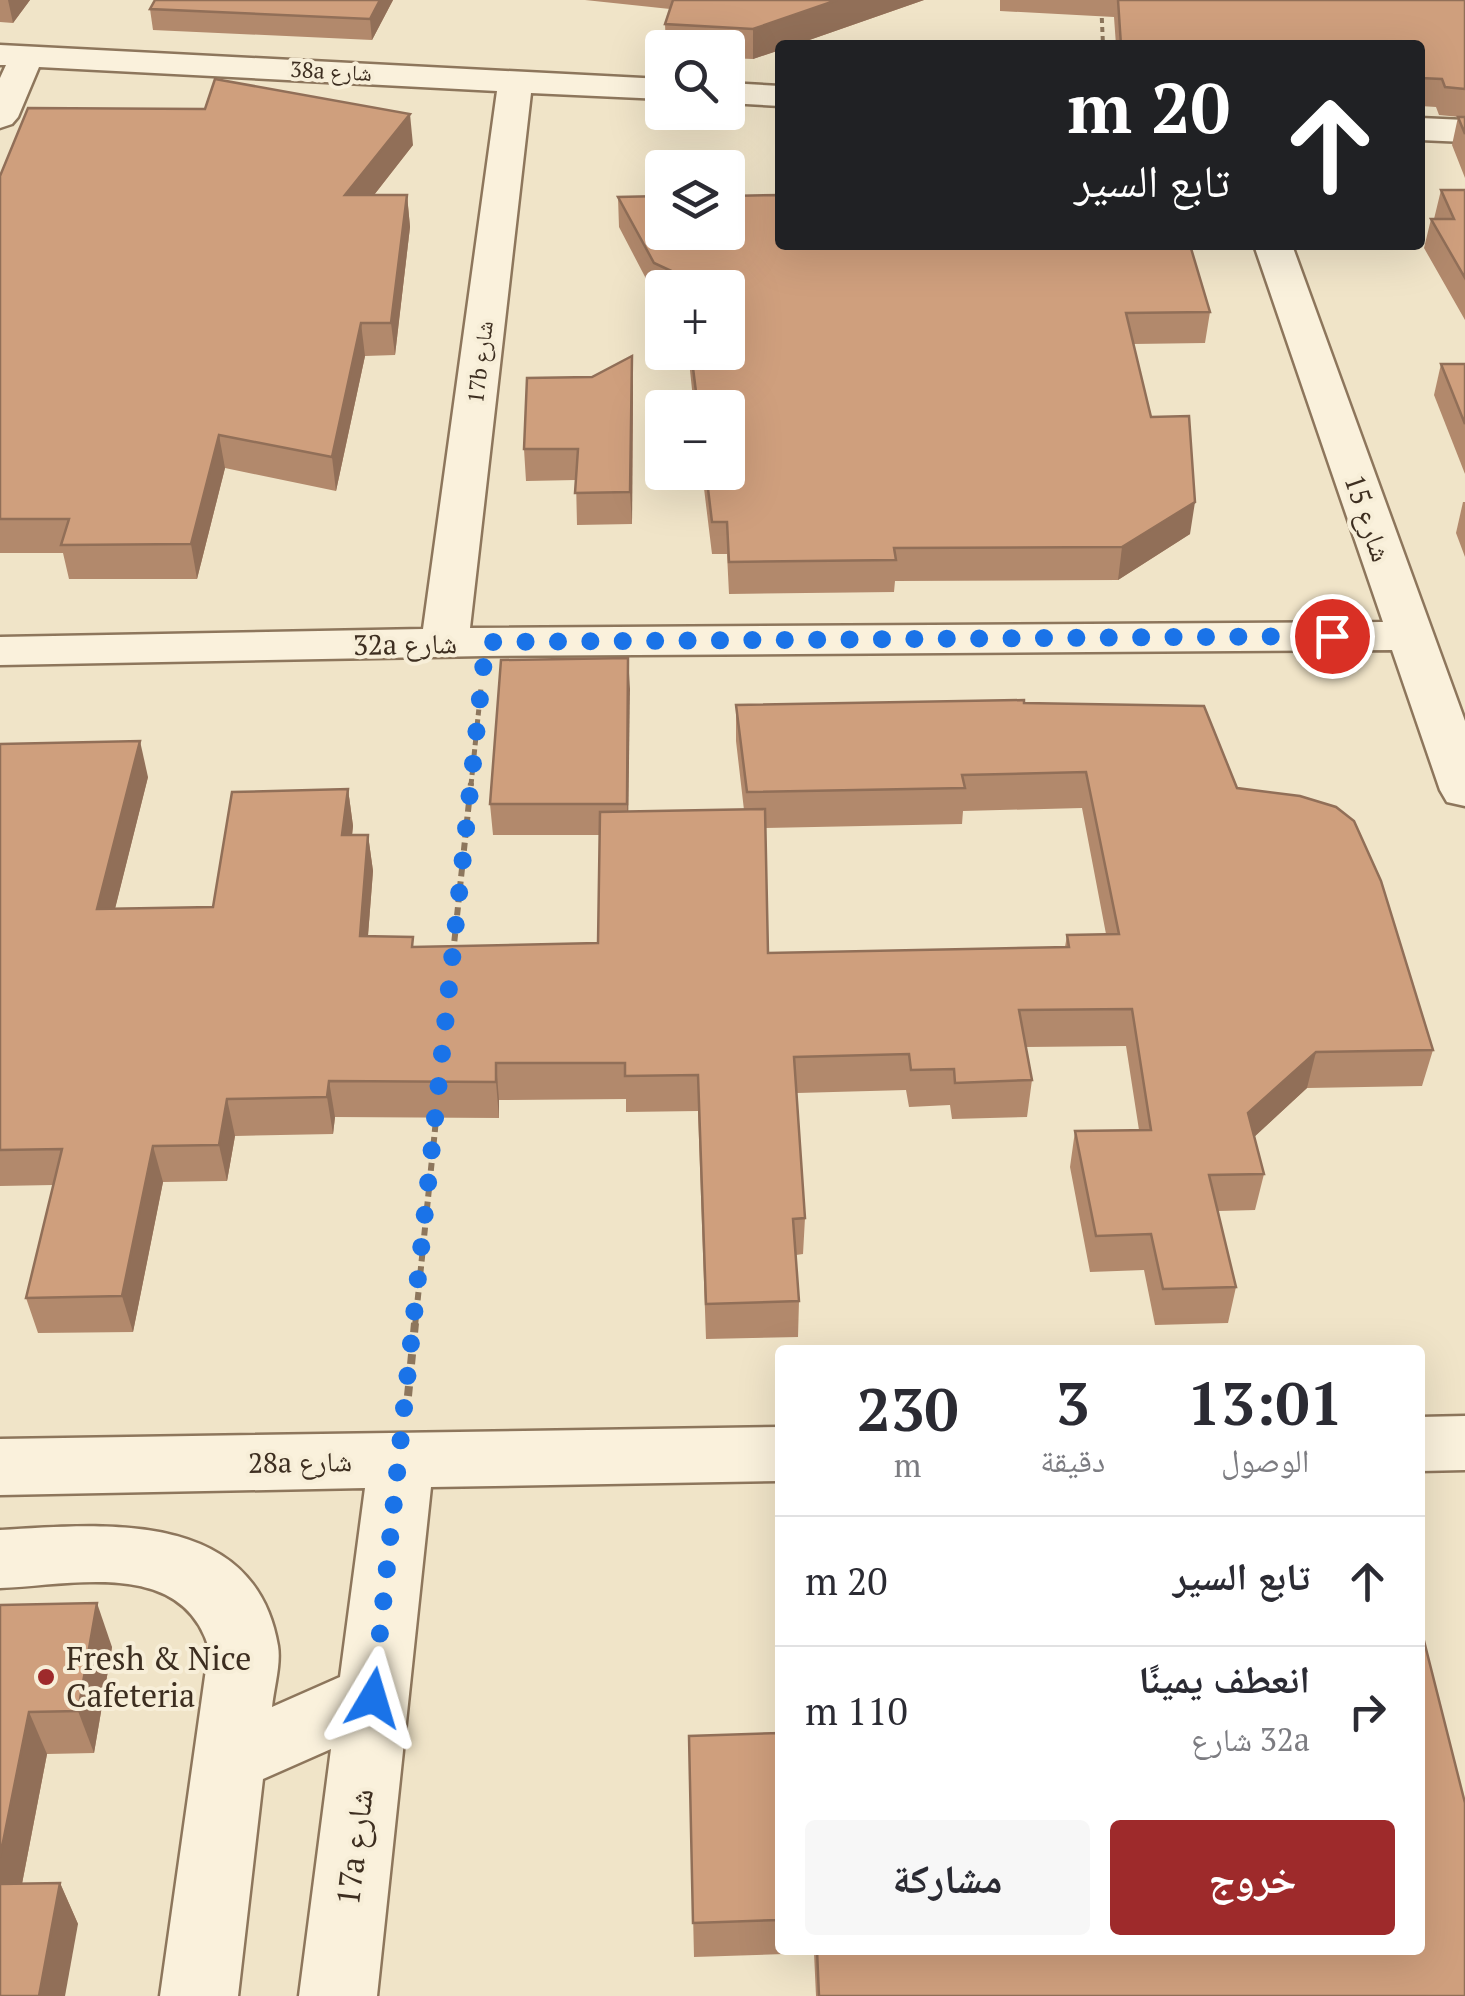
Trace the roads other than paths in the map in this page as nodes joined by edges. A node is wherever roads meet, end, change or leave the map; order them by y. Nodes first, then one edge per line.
1 (14, 55) edge
2 (515, 81) junction
3 (645, 88) edge
4 (745, 93) edge
5 (775, 96) edge
6 (0, 117) edge
7 (1425, 129) edge
8 (1465, 131) edge
9 (1275, 250) edge
10 (1409, 636) junction
11 (465, 642) junction
12 (0, 651) edge
13 (1465, 790) edge
14 (1465, 1443) edge
15 (1425, 1444) edge
16 (775, 1454) edge
17 (401, 1460) junction
18 (0, 1466) edge
19 (0, 1558) edge
20 (373, 1698) junction
21 (232, 1758) junction
22 (199, 1996) edge
23 (338, 1996) edge

1 - 2 street, 38a شارع
1 - 6 street
2 - 3 street, 38a شارع
2 - 11 street, 17b شارع
4 - 5 street
7 - 8 street
9 - 10 street, شارع 15
10 - 11 street, 32a شارع
10 - 13 street, شارع 15
11 - 12 street, 32a شارع
14 - 15 street
16 - 17 street, 28a شارع
17 - 18 street, 28a شارع
17 - 20 street, 17a شارع
19 - 21 street
20 - 21 street
20 - 23 street, 17a شارع
21 - 22 street

